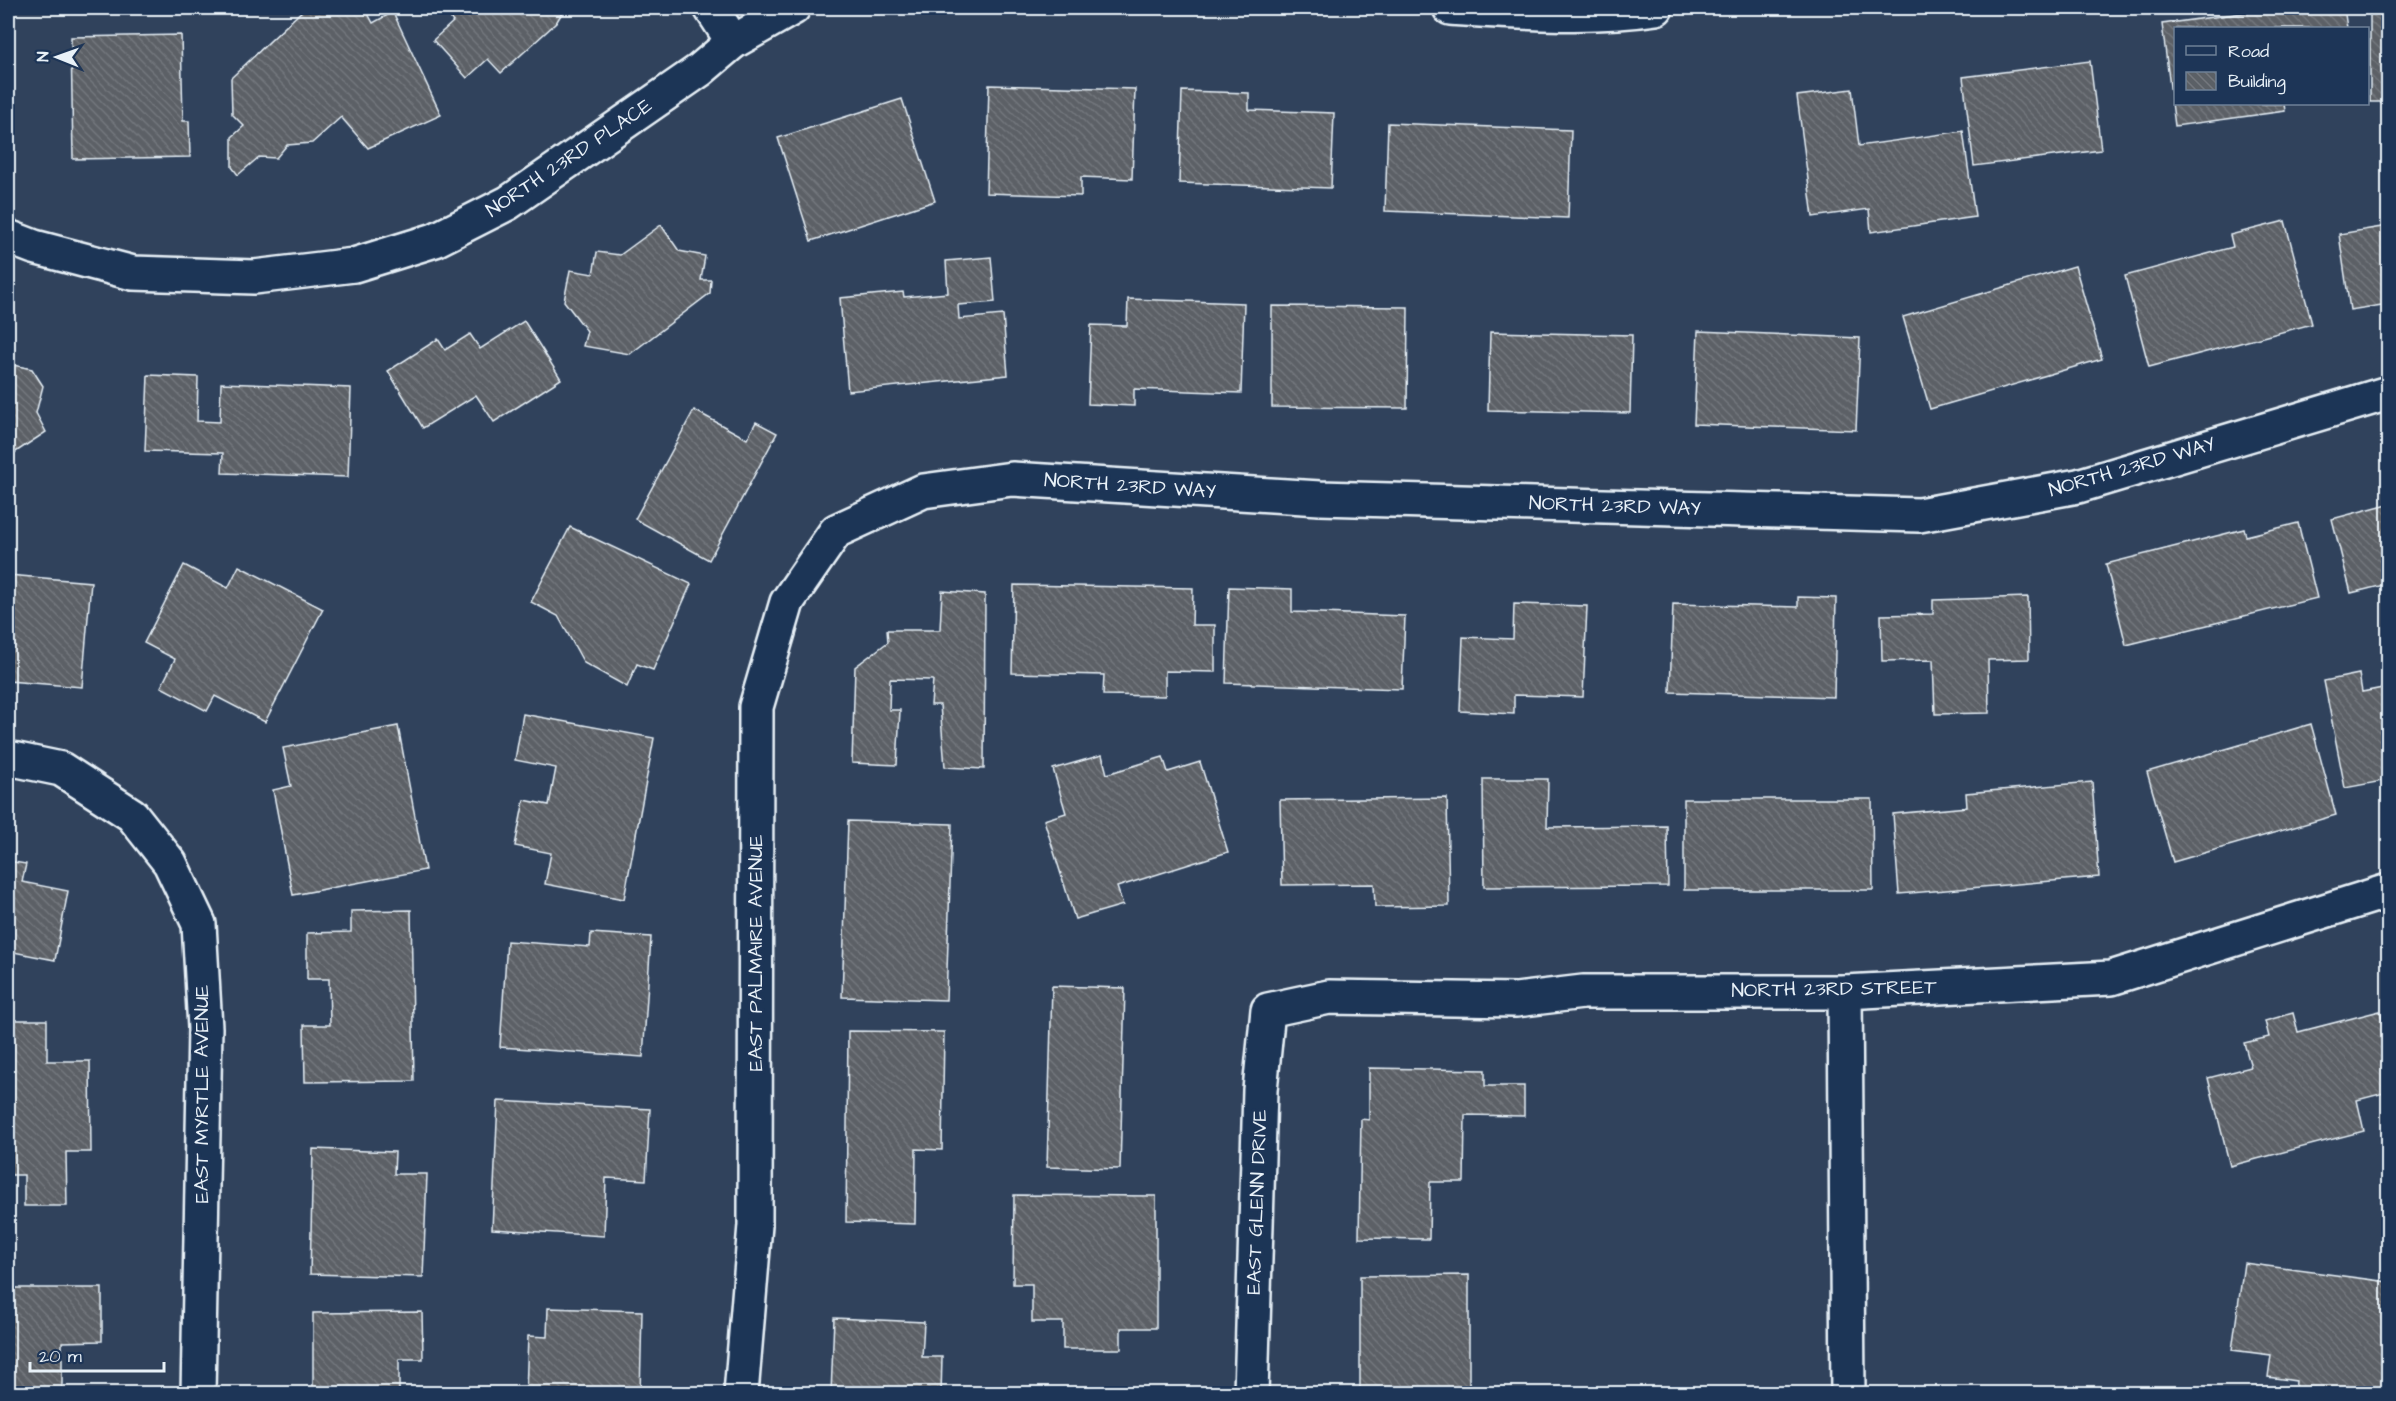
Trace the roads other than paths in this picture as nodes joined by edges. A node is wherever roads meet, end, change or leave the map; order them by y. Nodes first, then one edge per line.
1 (711, 8) edge
2 (793, 8) edge
3 (1450, 8) edge
4 (1656, 8) edge
5 (733, 42) junction
6 (8, 237) edge
7 (2388, 393) edge
8 (836, 531) joint
9 (8, 758) edge
10 (2388, 891) edge
11 (1845, 992) junction
12 (1268, 1010) joint
13 (198, 1394) edge
14 (741, 1394) edge
15 (1251, 1394) edge
16 (1848, 1394) edge

1 - 5 street
2 - 5 street, NORTH 23RD PLACE
3 - 4 street
5 - 6 street, NORTH 23RD PLACE
7 - 8 street, NORTH 23RD WAY
8 - 14 street, EAST PALMAIRE AVENUE
9 - 13 street, EAST MYRTLE AVENUE
10 - 11 street, NORTH 23RD STREET
11 - 12 street, NORTH 23RD STREET
11 - 16 street
12 - 15 street, EAST GLENN DRIVE

